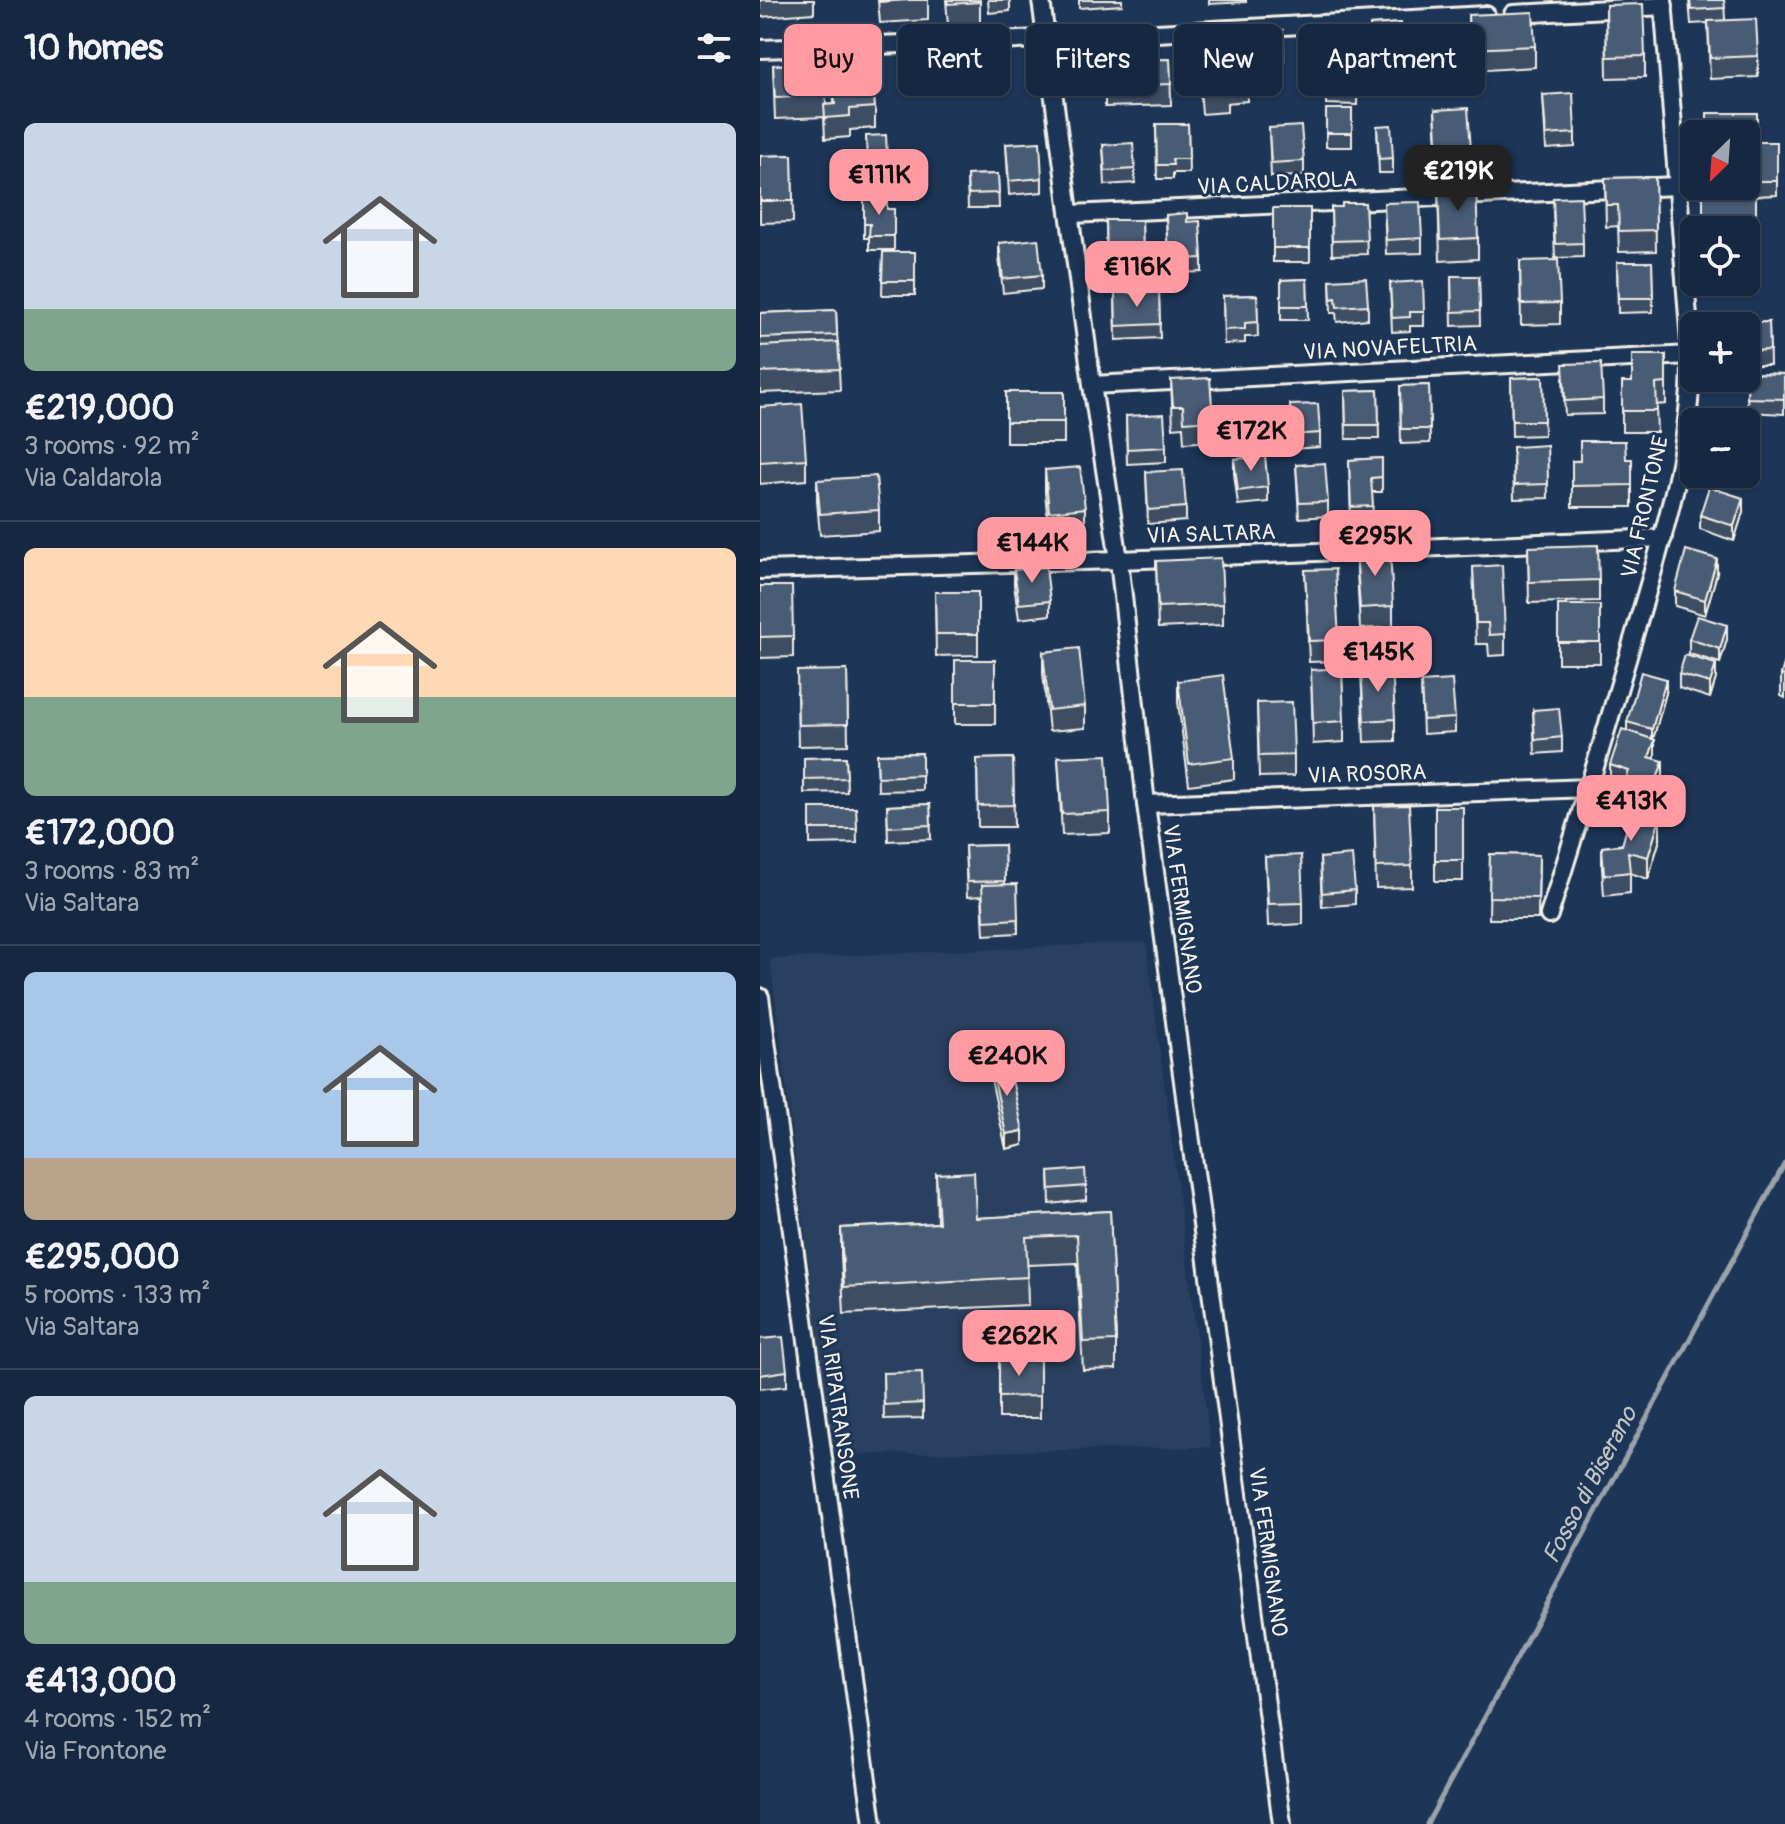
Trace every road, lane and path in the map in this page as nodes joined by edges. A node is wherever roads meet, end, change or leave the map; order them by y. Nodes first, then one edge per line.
1 (1041, 0) edge
2 (1663, 3) edge
3 (1044, 24) edge
4 (1158, 32) edge
5 (1026, 40) edge
6 (760, 49) edge
7 (1054, 96) edge
8 (1676, 186) junction
9 (1071, 214) junction
10 (1687, 312) edge
11 (1680, 356) edge
12 (1092, 385) junction
13 (1690, 392) edge
14 (1663, 538) junction
15 (1119, 560) junction
16 (760, 570) edge
17 (1590, 788) junction
18 (1146, 804) junction
19 (1549, 915) dead end
20 (760, 997) edge
21 (873, 1824) edge
22 (1282, 1824) edge

1 - 3 street, VIA FERMIGNANO
2 - 4 street
2 - 8 street, VIA FRONTONE
5 - 6 street
7 - 9 street, VIA FERMIGNANO
8 - 9 street, VIA CALDAROLA
8 - 10 street, VIA FRONTONE
9 - 12 street, VIA FERMIGNANO
11 - 12 street, VIA NOVAFELTRIA
12 - 15 street, VIA FERMIGNANO
13 - 14 street, VIA FRONTONE
14 - 15 street, VIA SALTARA
14 - 17 street, VIA FRONTONE
15 - 16 street, VIA SALTARA
15 - 18 street, VIA FERMIGNANO
17 - 18 street, VIA ROSORA
17 - 19 street, VIA FRONTONE
18 - 22 street, VIA FERMIGNANO
20 - 21 street, VIA RIPATRANSONE

